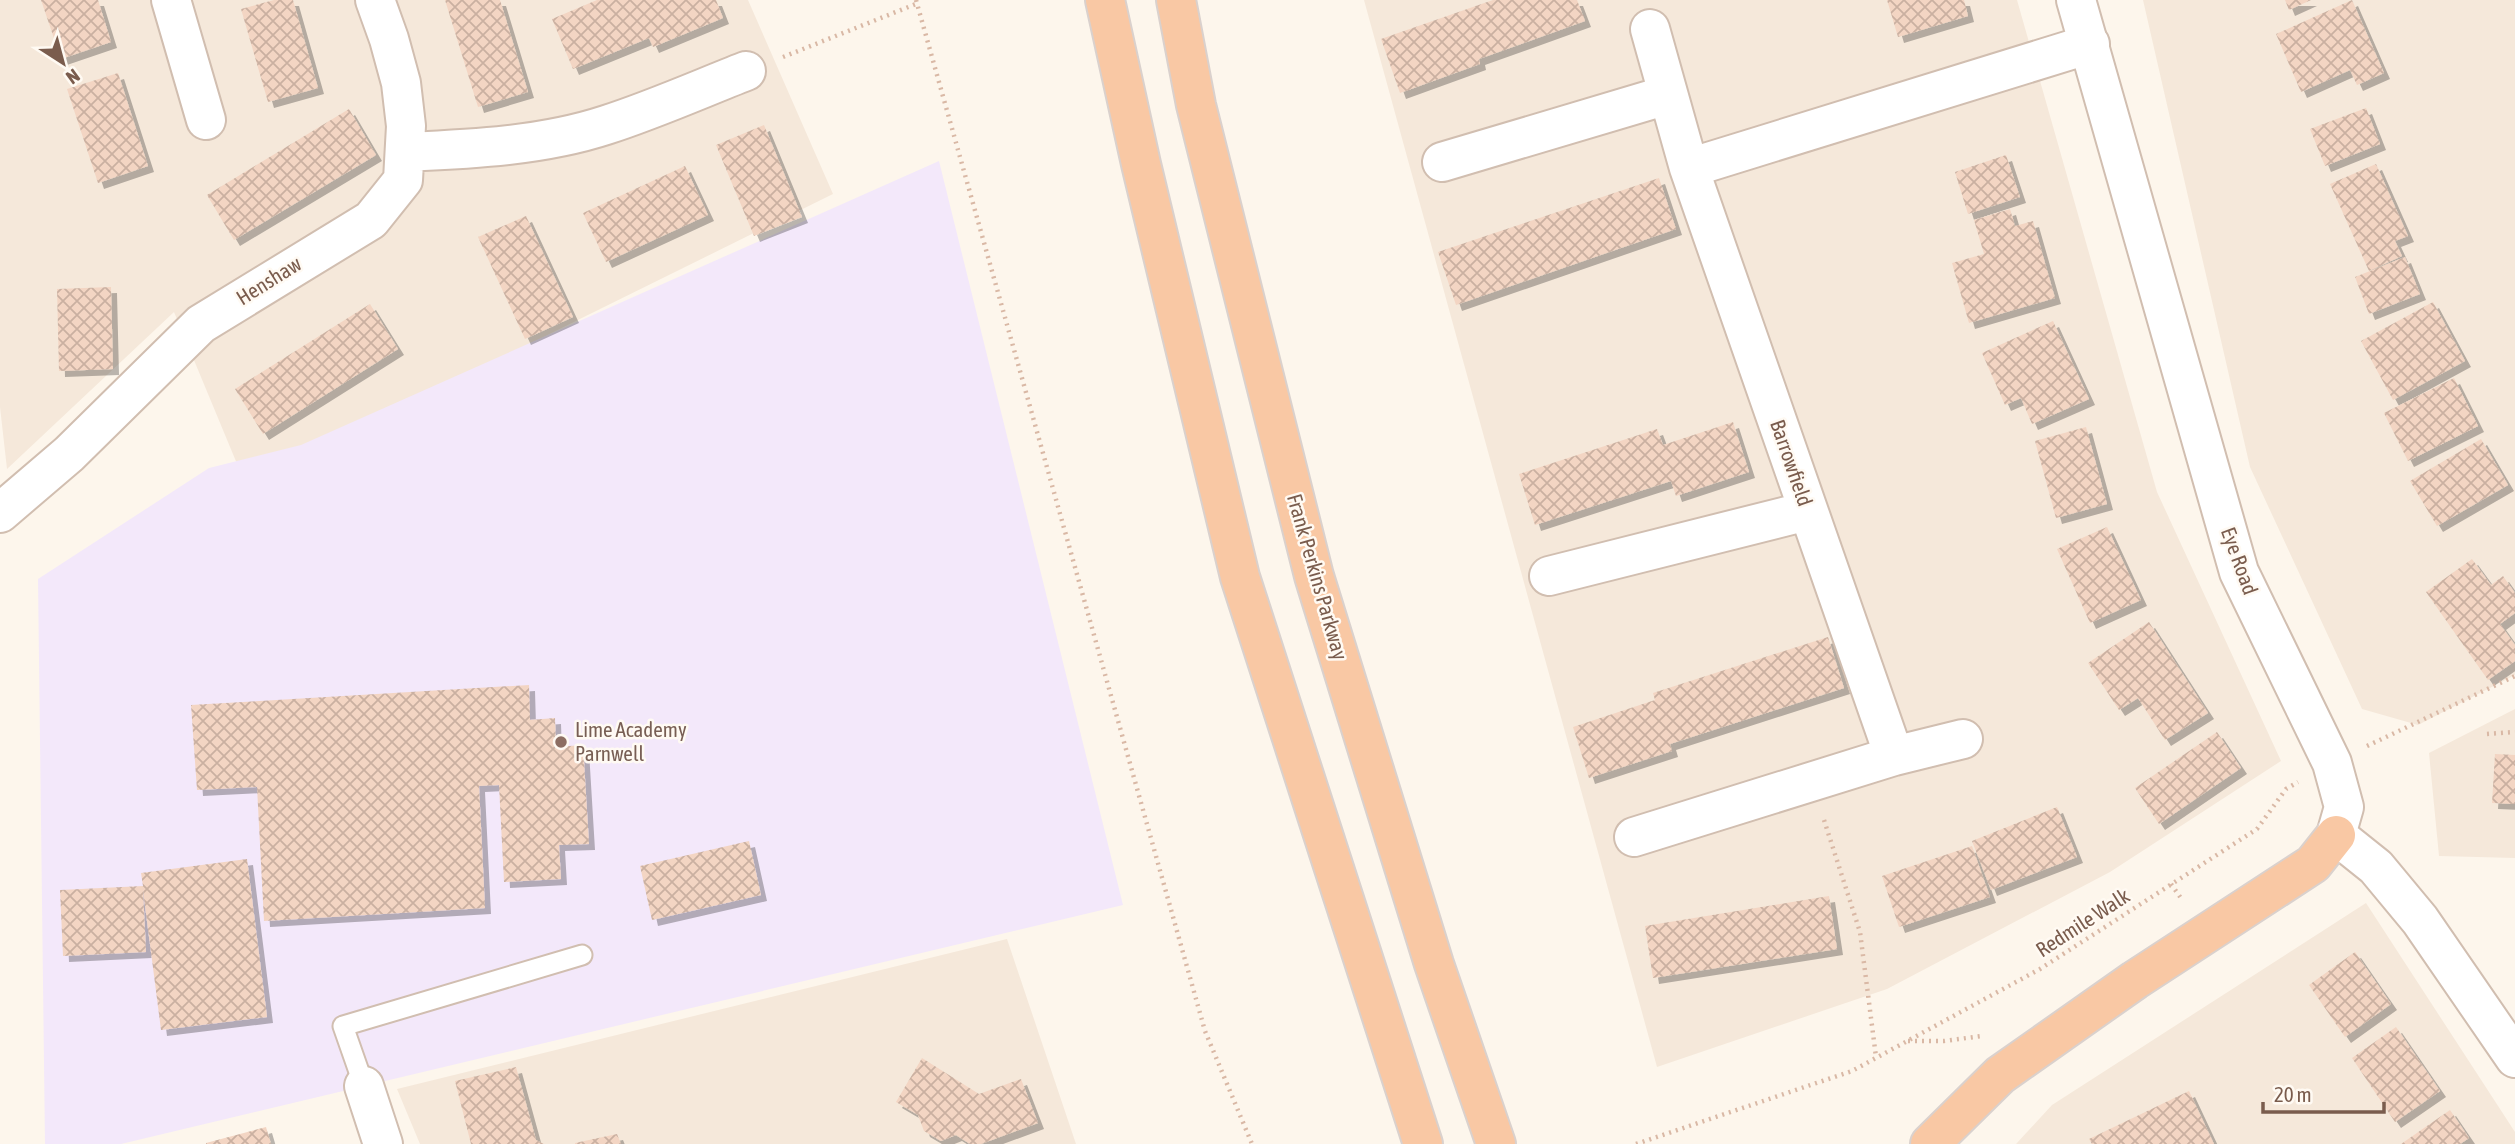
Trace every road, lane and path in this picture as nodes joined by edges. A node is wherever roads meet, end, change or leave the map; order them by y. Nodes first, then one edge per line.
1 (171, 0) edge
2 (375, 0) edge
3 (1105, 0) edge
4 (1176, 0) edge
5 (2076, 0) edge
6 (916, 2) edge
7 (1650, 29) dead end
8 (2090, 44) junction
9 (746, 71) joint
10 (1668, 95) junction
11 (206, 120) dead end
12 (405, 152) junction
13 (1442, 162) dead end
14 (1689, 168) junction
15 (1807, 511) junction
16 (1, 512) edge
17 (1549, 576) dead end
18 (2515, 676) edge
19 (2515, 733) edge
20 (2487, 734) dead end
21 (1962, 739) dead end
22 (1894, 756) junction
23 (2332, 763) junction
24 (1812, 782) junction
25 (2336, 835) junction
26 (1634, 837) dead end
27 (582, 955) dead end
28 (1907, 1041) junction
29 (2031, 1054) junction
30 (1876, 1058) junction
31 (2515, 1058) edge
32 (364, 1086) joint
33 (383, 1144) edge
34 (1252, 1144) edge
35 (1423, 1144) edge
36 (1496, 1144) edge
37 (1636, 1144) edge
38 (1930, 1144) edge

1 - 11 street
2 - 12 street, Henshaw
3 - 35 highway
4 - 36 highway, Frank Perkins Parkway
5 - 8 street, Eye Road
6 - 9 path
6 - 34 path
7 - 10 street, Barrowfield
8 - 14 street
8 - 23 street, Eye Road
9 - 12 street
10 - 13 street
10 - 14 street, Barrowfield
12 - 16 street, Henshaw
14 - 15 street, Barrowfield
15 - 17 street
15 - 22 street, Barrowfield
18 - 23 path, Redmile Walk
19 - 20 path
21 - 22 street
22 - 24 street
23 - 25 street, Eye Road
23 - 28 path, Redmile Walk
24 - 26 street
24 - 30 path
25 - 29 highway
25 - 31 street
27 - 32 lane
28 - 29 path
28 - 30 path, Redmile Walk
29 - 38 highway
30 - 37 path, Redmile Walk
32 - 33 street

